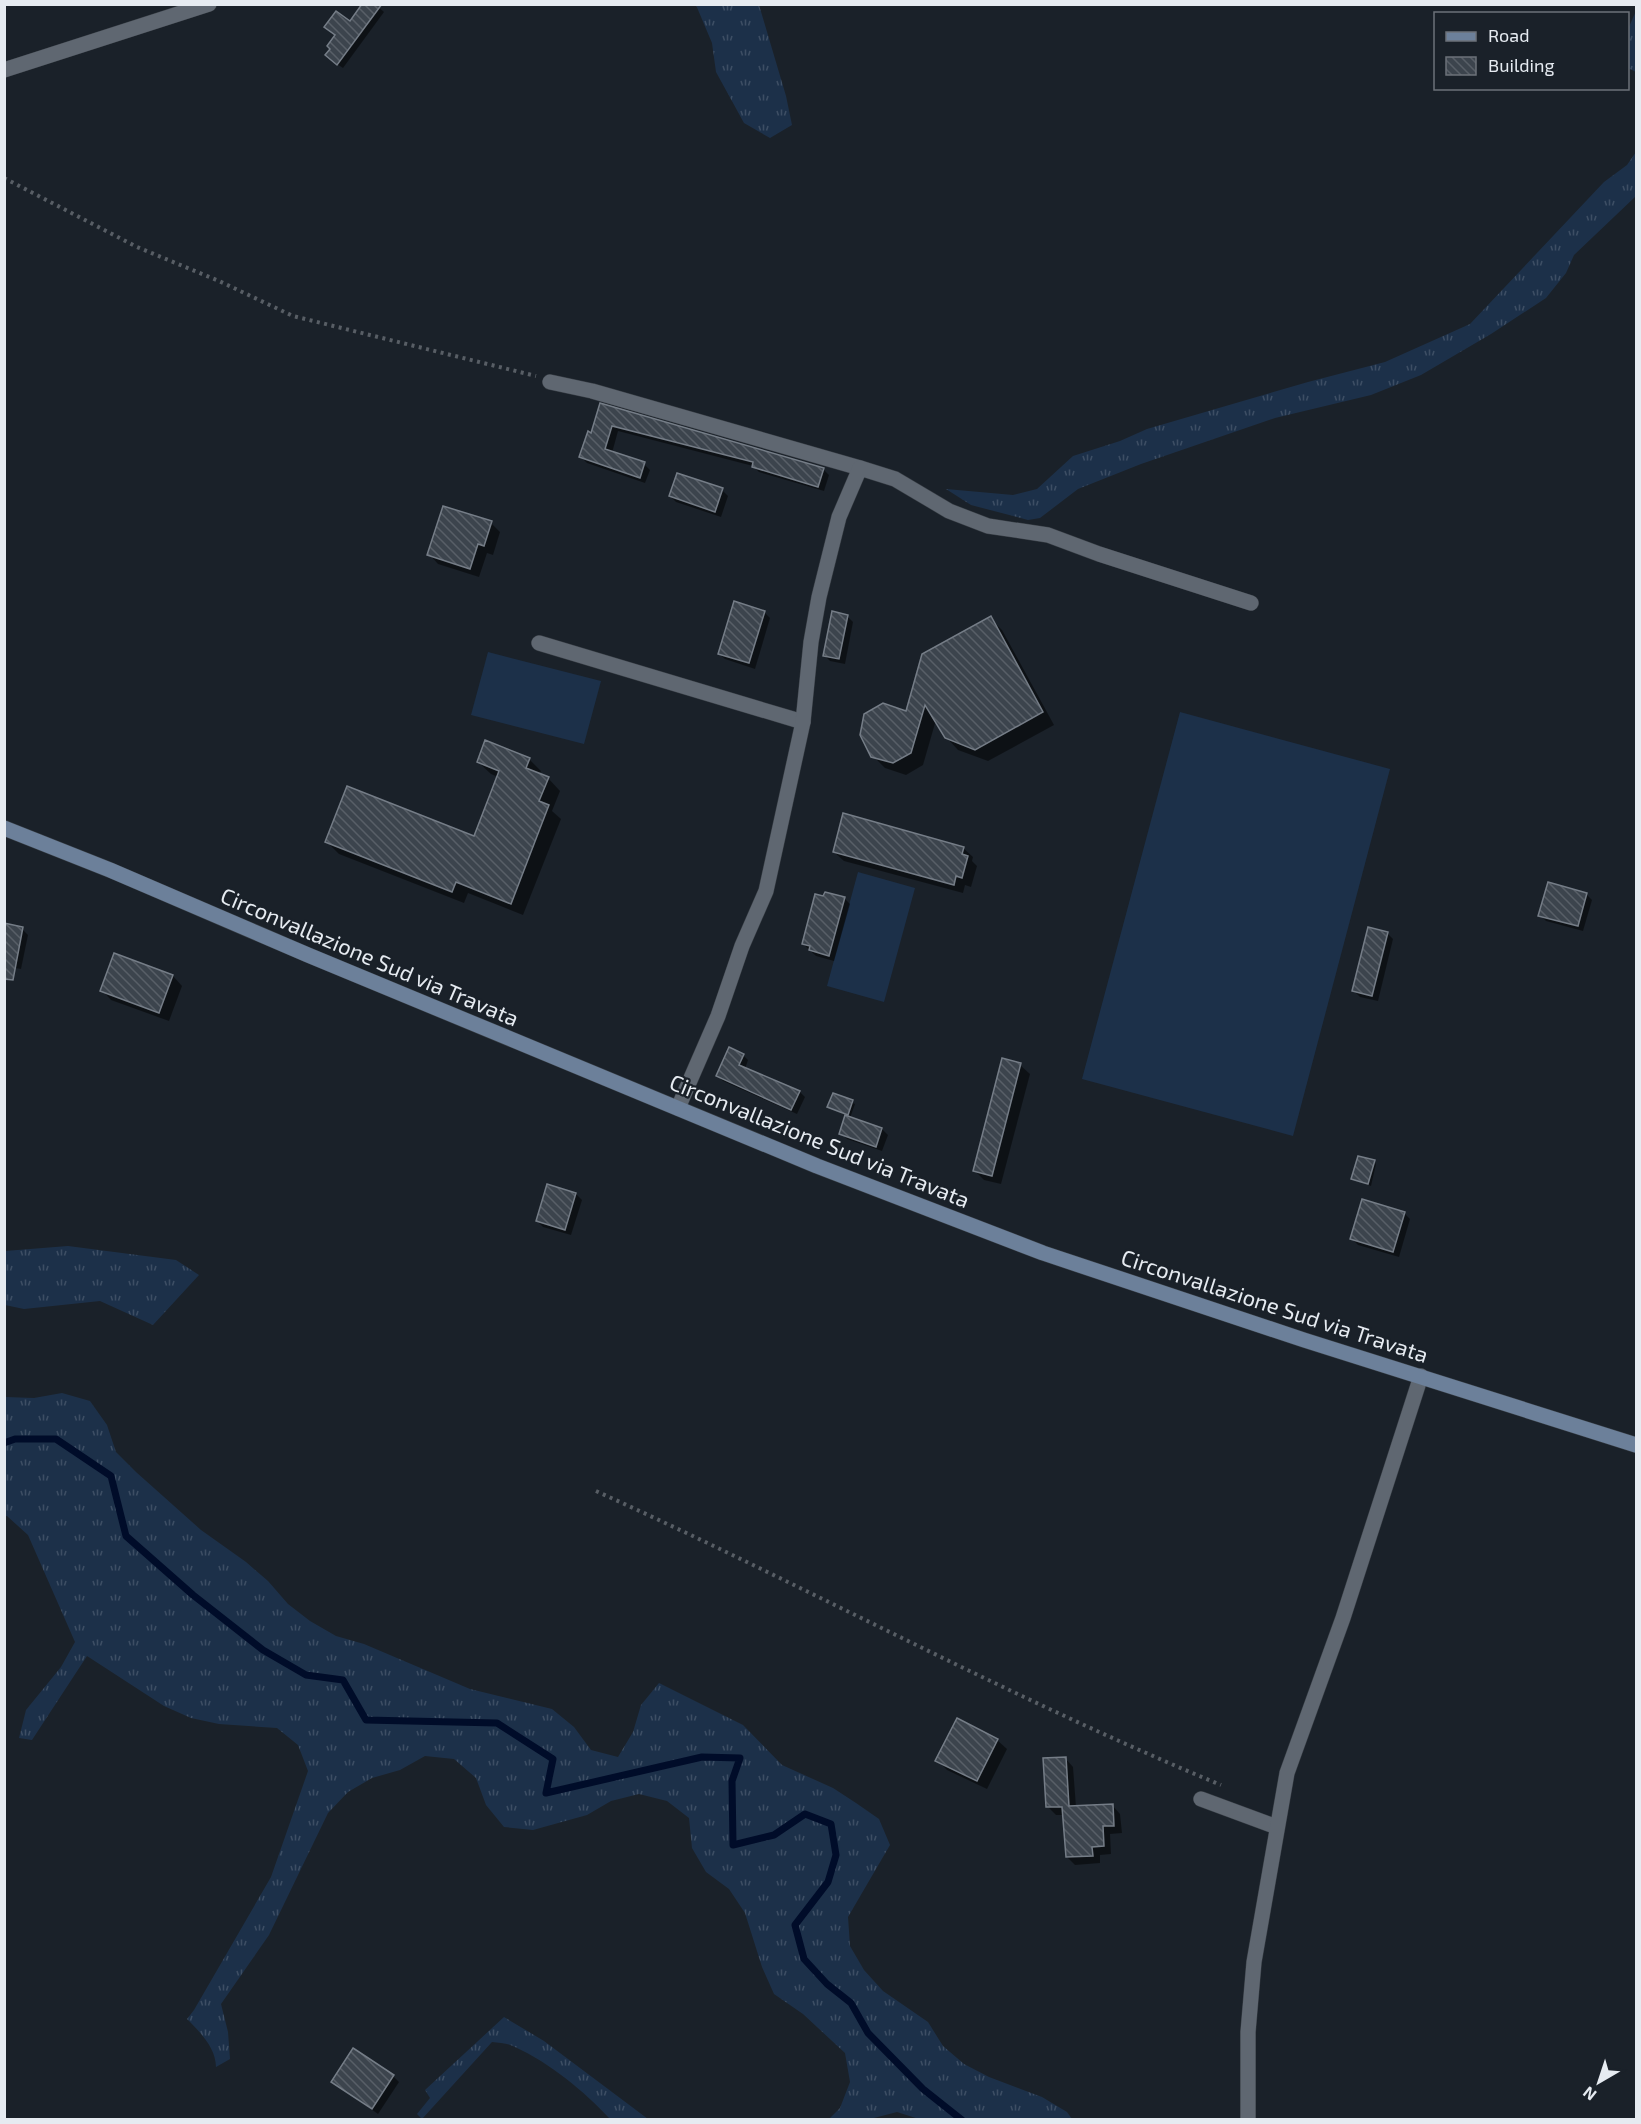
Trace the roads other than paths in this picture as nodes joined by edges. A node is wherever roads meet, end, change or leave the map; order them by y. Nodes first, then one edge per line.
1 (209, 4) edge
2 (4, 70) edge
3 (550, 382) road end
4 (860, 468) junction
5 (1251, 603) dead end
6 (539, 643) dead end
7 (803, 722) junction
8 (4, 828) edge
9 (678, 1108) junction
10 (1421, 1376) junction
11 (1636, 1445) edge
12 (1201, 1799) dead end
13 (1277, 1827) junction
14 (1248, 2120) edge

1 - 2 street
3 - 4 street
4 - 5 street
4 - 7 street
6 - 7 street
7 - 9 street
8 - 9 street, Circonvallazione Sud via Travata
9 - 10 street, Circonvallazione Sud via Travata
10 - 11 street, Circonvallazione Sud via Travata
10 - 13 street
12 - 13 street
13 - 14 street

